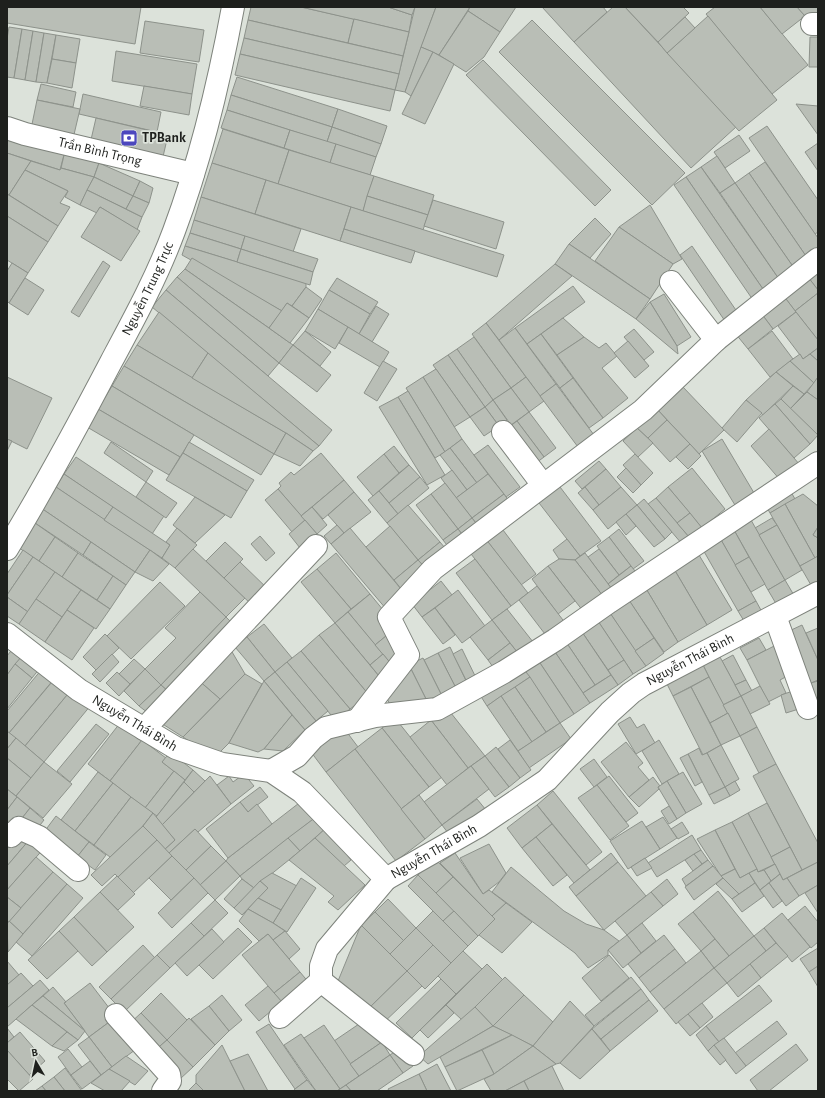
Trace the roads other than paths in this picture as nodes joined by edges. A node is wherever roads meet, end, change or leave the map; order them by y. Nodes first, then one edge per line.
1 (233, 7) edge
2 (7, 128) edge
3 (193, 174) junction
4 (818, 259) edge
5 (671, 282) dead end
6 (716, 340) junction
7 (503, 432) dead end
8 (818, 464) edge
9 (543, 485) junction
10 (316, 546) dead end
11 (7, 549) edge
12 (818, 594) edge
13 (774, 616) junction
14 (7, 634) edge
15 (808, 708) dead end
16 (356, 720) junction
17 (144, 729) junction
18 (271, 771) junction
19 (7, 834) edge
20 (78, 870) dead end
21 (386, 879) junction
22 (321, 981) junction
23 (116, 1015) dead end
24 (280, 1017) dead end
25 (414, 1054) dead end
26 (163, 1091) edge

1 - 3 street, Nguyễn Trung Trực
2 - 3 street, Trần Bình Trọng
3 - 11 street, Nguyễn Trung Trực
4 - 6 street
5 - 6 street
6 - 9 street
7 - 9 street
8 - 16 street
9 - 16 street
10 - 17 street
12 - 13 street, Nguyễn Thái Bình
13 - 15 street
13 - 21 street, Nguyễn Thái Bình
14 - 17 street, Nguyễn Thái Bình
16 - 18 street
17 - 18 street, Nguyễn Thái Bình
18 - 21 street, Nguyễn Thái Bình
19 - 20 street
21 - 22 street
22 - 24 street
22 - 25 street
23 - 26 street

